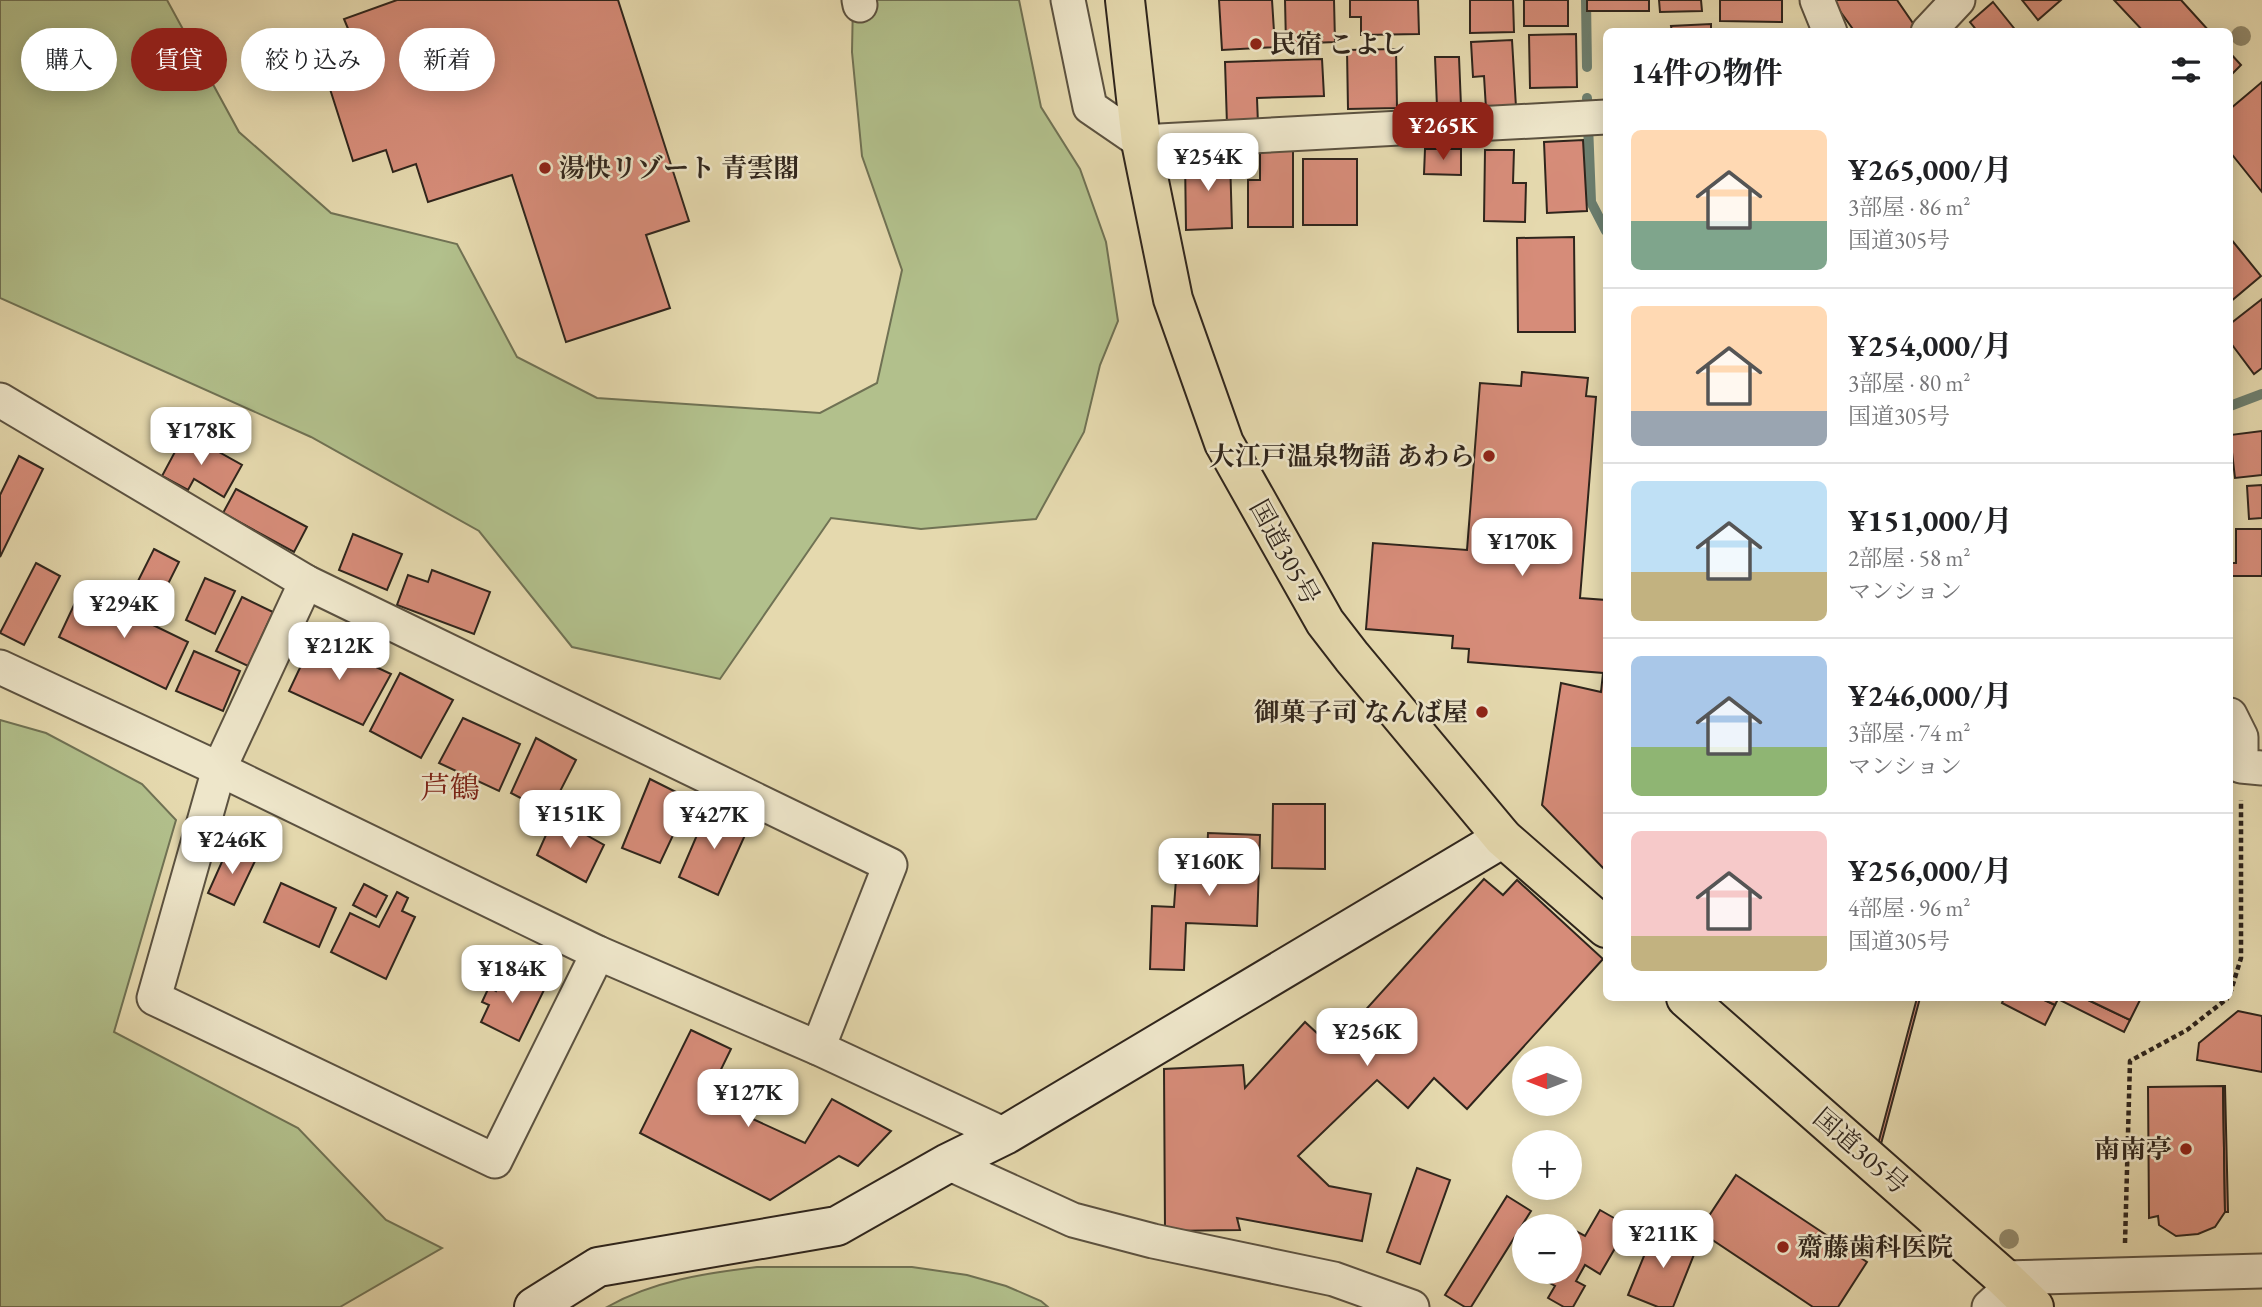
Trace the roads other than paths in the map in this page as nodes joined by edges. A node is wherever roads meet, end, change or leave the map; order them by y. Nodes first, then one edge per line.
1 (1068, 0) edge
2 (1125, 0) edge
3 (1817, 0) edge
4 (1958, 0) edge
5 (1828, 28) edge
6 (1932, 28) edge
7 (1603, 117) edge
8 (1141, 142) junction
9 (0, 400) edge
10 (306, 582) junction
11 (0, 667) edge
12 (2233, 721) edge
13 (2252, 767) edge
14 (219, 769) junction
15 (1503, 838) junction
16 (1603, 925) edge
17 (598, 953) junction
18 (1689, 1001) edge
19 (818, 1048) junction
20 (1005, 1135) junction
21 (948, 1163) junction
22 (2262, 1271) edge
23 (2010, 1295) edge
24 (534, 1307) edge
25 (1412, 1307) edge

1 - 8 street
2 - 8 highway, 国道305号
3 - 5 street
4 - 6 street
7 - 8 street
8 - 15 highway, 国道305号
9 - 10 street
10 - 14 street
10 - 19 street
11 - 14 street
12 - 13 street
14 - 17 street
14 - 17 street
15 - 16 highway, 国道305号
15 - 20 street
17 - 19 street
18 - 23 highway, 国道305号
19 - 20 street
20 - 21 street
21 - 24 street
21 - 25 street
22 - 23 street

